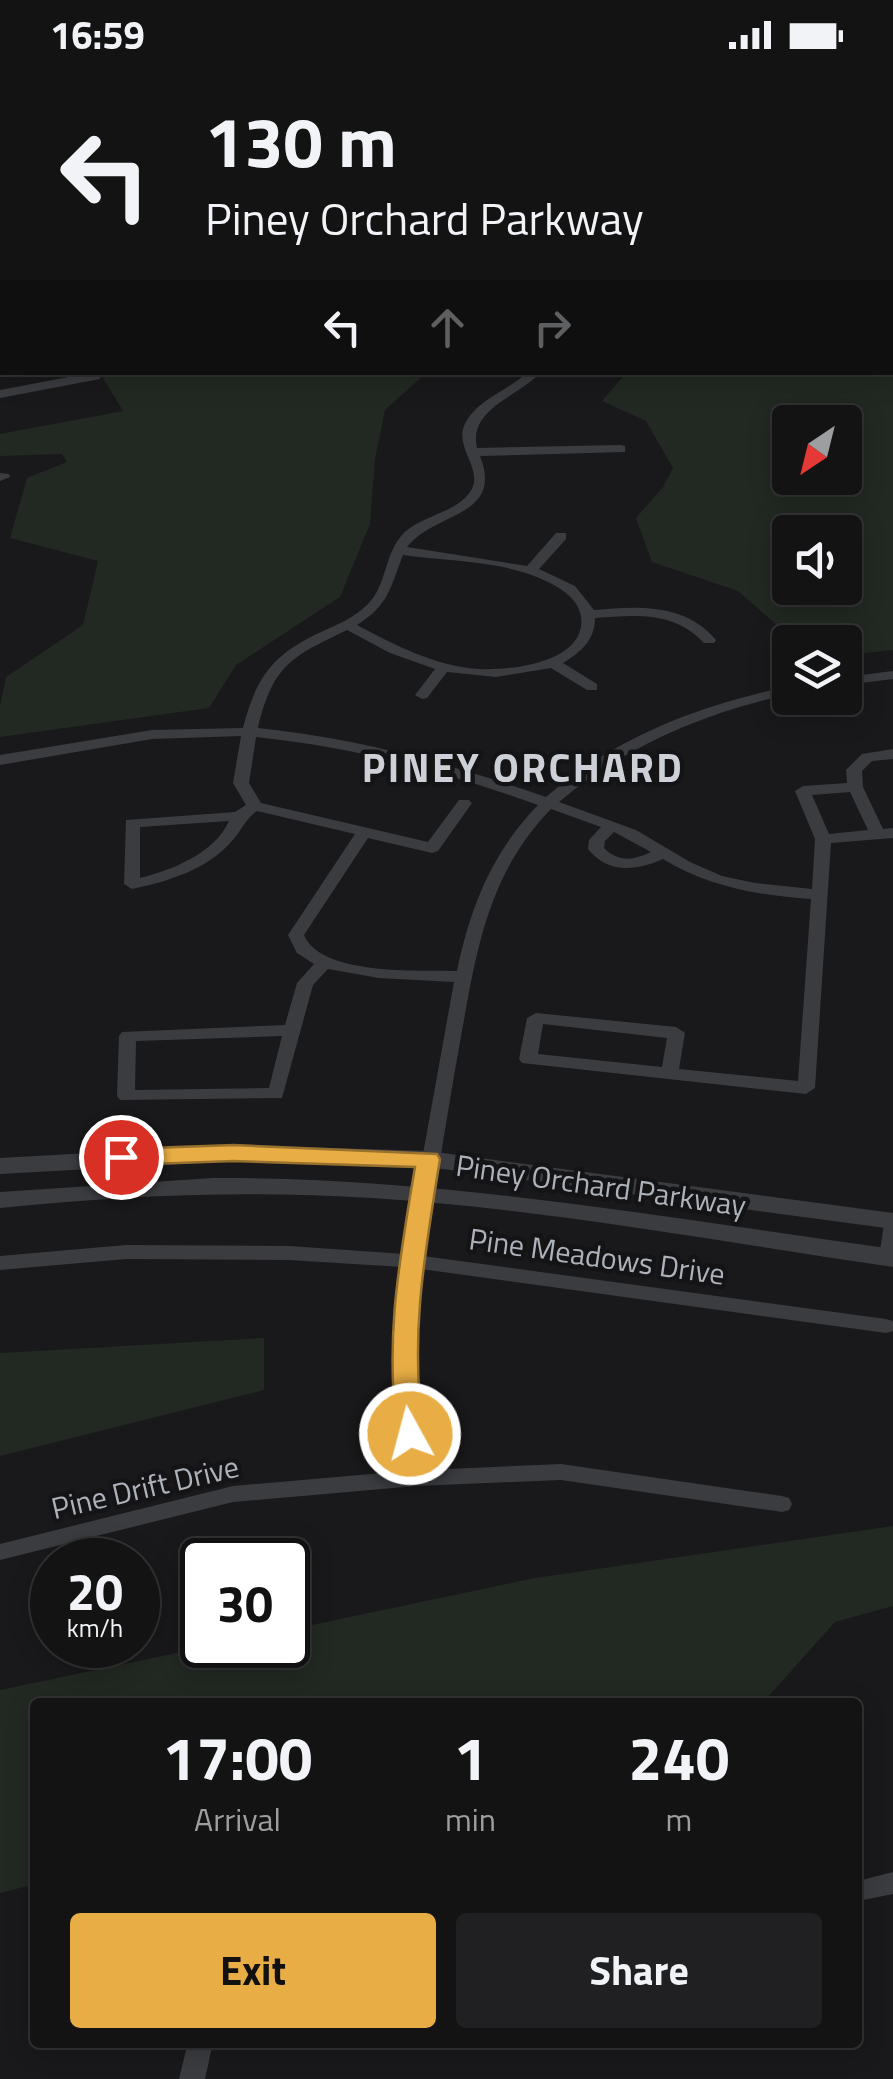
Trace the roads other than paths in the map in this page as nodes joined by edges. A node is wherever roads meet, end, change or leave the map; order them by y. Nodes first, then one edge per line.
1 (21, 375) edge
2 (533, 375) edge
3 (96, 376) dead end
4 (30, 388) junction
5 (0, 394) edge
6 (621, 449) dead end
7 (472, 452) junction
8 (561, 536) dead end
9 (397, 550) junction
10 (531, 570) junction
11 (590, 614) junction
12 (349, 626) junction
13 (709, 640) dead end
14 (552, 662) junction
15 (443, 668) junction
16 (893, 675) edge
17 (862, 678) edge
18 (592, 687) dead end
19 (772, 695) edge
20 (422, 696) dead end
21 (249, 732) junction
22 (893, 754) edge
23 (0, 760) edge
24 (855, 787) junction
25 (464, 803) dead end
26 (550, 803) junction
27 (256, 806) junction
28 (239, 816) junction
29 (612, 826) junction
30 (364, 832) junction
31 (885, 834) edge
32 (823, 839) junction
33 (662, 852) junction
34 (821, 895) junction
35 (325, 962) junction
36 (464, 978) junction
37 (292, 1030) junction
38 (670, 1074) junction
39 (428, 1159) junction
40 (0, 1166) edge
41 (424, 1194) junction
42 (0, 1200) edge
43 (893, 1222) edge
44 (891, 1257) edge
45 (414, 1261) junction
46 (0, 1263) edge
47 (886, 1326) dead end
48 (416, 1478) junction
49 (782, 1504) dead end
50 (0, 1552) edge
51 (893, 1883) edge
52 (862, 1890) edge
53 (199, 2048) edge
54 (192, 2079) edge

1 - 4 street
2 - 7 street
3 - 4 street
4 - 5 street
6 - 7 street
7 - 9 street
8 - 10 street
9 - 10 street
9 - 12 street
10 - 11 street
11 - 13 street
11 - 14 street
12 - 15 street
12 - 21 street
14 - 15 street
14 - 18 street
15 - 20 street
16 - 17 street
19 - 26 street
21 - 23 street
21 - 26 street
21 - 27 street
22 - 24 street
24 - 31 street
24 - 32 street
25 - 30 street
26 - 29 street
26 - 36 street
27 - 28 street
27 - 30 street
28 - 28 street
29 - 33 street
29 - 33 street
30 - 35 street
31 - 32 street
32 - 34 street
33 - 34 street
34 - 38 street
35 - 36 street
35 - 37 street
36 - 39 street
37 - 37 street
38 - 38 street
39 - 40 street, Piney Orchard Parkway
39 - 41 street
39 - 43 street, Piney Orchard Parkway
41 - 42 street, Piney Orchard Parkway
41 - 44 street, Piney Orchard Parkway
41 - 45 street
43 - 44 street
45 - 46 street, Pine Meadows Drive
45 - 47 street, Pine Meadows Drive
45 - 48 street
48 - 49 street, Pine Drift Drive
48 - 50 street, Pine Drift Drive
51 - 52 street
53 - 54 street

